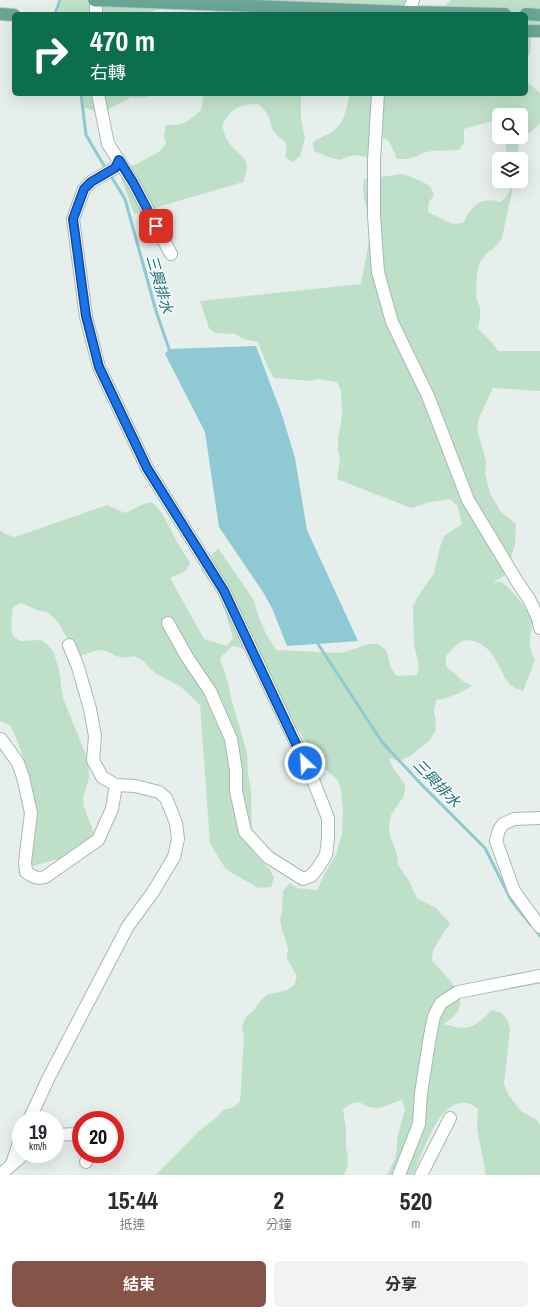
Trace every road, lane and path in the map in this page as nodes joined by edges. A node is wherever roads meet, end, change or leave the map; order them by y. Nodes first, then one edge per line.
1 (95, 0) edge
2 (413, 0) edge
3 (96, 12) edge
4 (385, 12) edge
5 (408, 12) edge
6 (0, 14) edge
7 (528, 14) edge
8 (12, 15) edge
9 (540, 15) edge
10 (528, 31) edge
11 (540, 31) edge
12 (98, 96) edge
13 (378, 96) edge
14 (119, 160) junction
15 (171, 254) dead end
16 (168, 623) dead end
17 (540, 628) edge
18 (69, 645) dead end
19 (0, 739) edge
20 (116, 785) junction
21 (540, 818) edge
22 (540, 927) edge
23 (540, 976) edge
24 (33, 1111) edge
25 (450, 1118) dead end
26 (12, 1164) edge
27 (0, 1175) edge
28 (400, 1175) edge
29 (421, 1175) edge

1 - 3 lane
1 - 4 main road, bridge
2 - 5 lane
6 - 8 main road
7 - 9 main road
10 - 11 main road
12 - 14 lane
13 - 17 lane
14 - 15 lane
14 - 16 lane
18 - 20 lane
19 - 20 lane
20 - 24 lane
21 - 22 lane
23 - 28 lane
25 - 29 lane
26 - 27 lane

